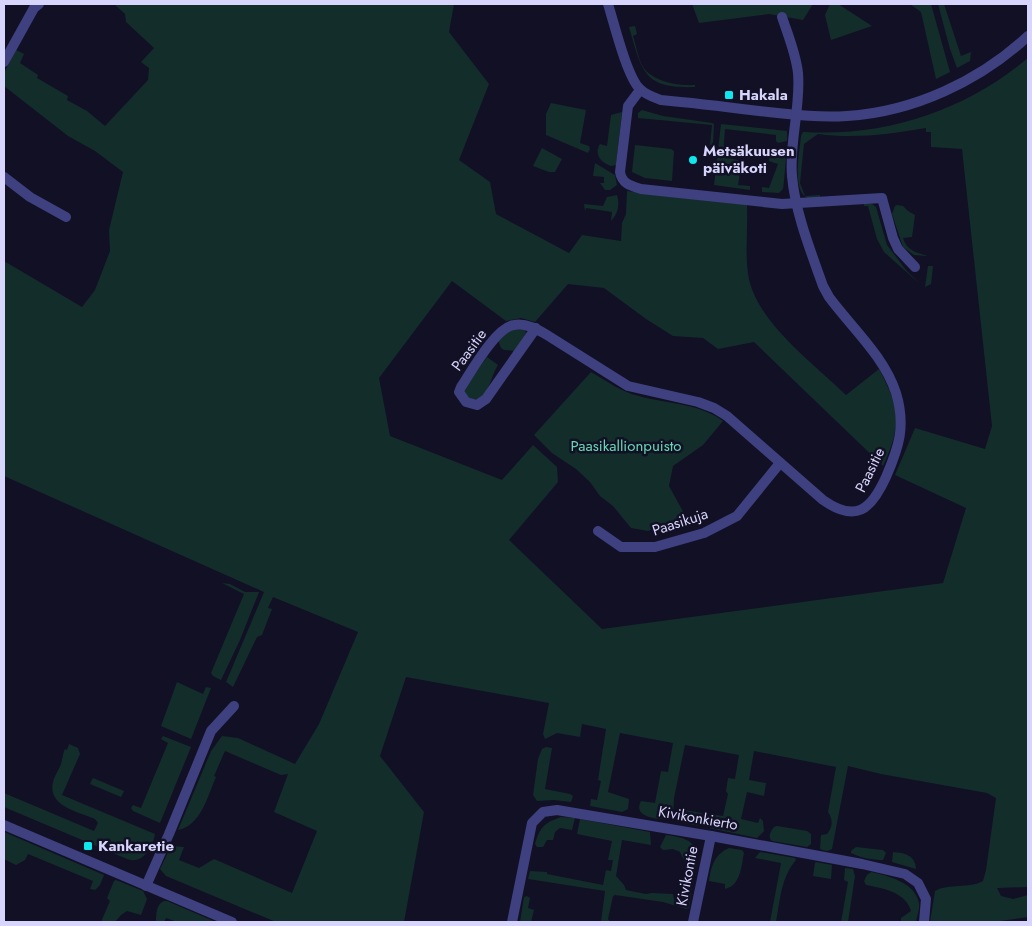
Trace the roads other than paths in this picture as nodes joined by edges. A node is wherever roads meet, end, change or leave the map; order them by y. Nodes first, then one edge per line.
1 (608, 4) edge
2 (33, 5) edge
3 (782, 18) dead end
4 (1028, 36) edge
5 (4, 62) edge
6 (640, 90) junction
7 (797, 115) junction
8 (4, 177) edge
9 (796, 204) junction
10 (66, 217) dead end
11 (915, 266) dead end
12 (536, 328) junction
13 (780, 463) junction
14 (598, 531) dead end
15 (234, 706) dead end
16 (4, 826) edge
17 (711, 836) junction
18 (146, 886) junction
19 (232, 922) edge
20 (512, 922) edge
21 (693, 922) edge
22 (924, 922) edge

1 - 6 street
2 - 5 street
3 - 7 street, Paasitie
4 - 7 street
6 - 7 street
6 - 9 street
7 - 9 street, Paasitie
8 - 10 street
9 - 11 street
9 - 13 street, Paasitie
12 - 12 street, Paasitie
12 - 13 street, Paasitie
13 - 14 street, Paasikuja
15 - 18 street
16 - 18 street
17 - 20 street, Kivikonkierto
17 - 21 street, Kivikontie
17 - 22 street, Kivikonkierto
18 - 19 street

